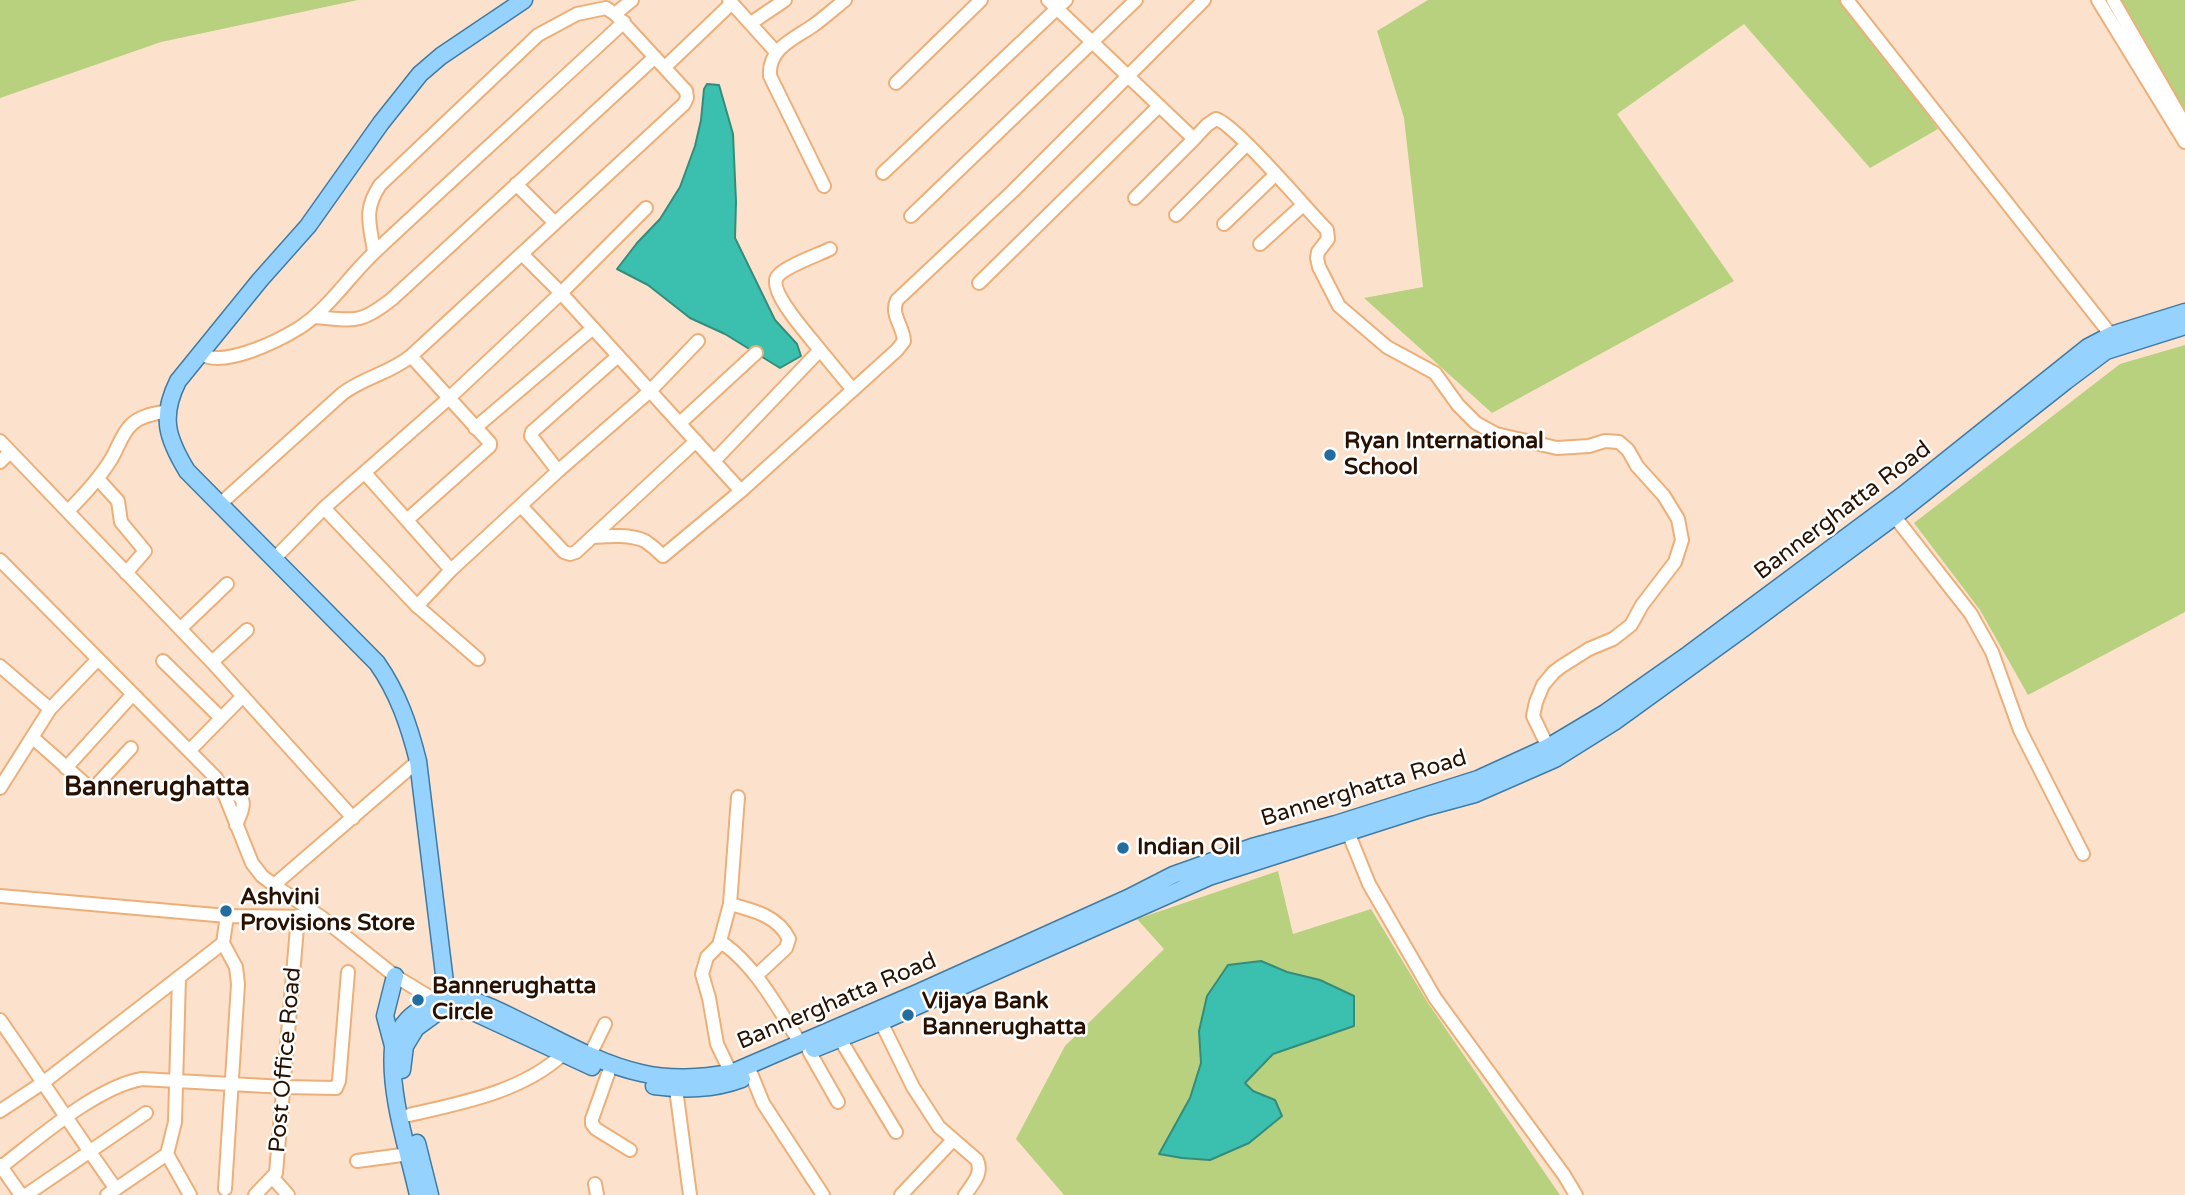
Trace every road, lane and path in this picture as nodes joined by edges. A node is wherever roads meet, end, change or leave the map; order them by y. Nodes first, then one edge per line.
1 (524, 0) edge
2 (632, 0) edge
3 (785, 0) edge
4 (845, 0) edge
5 (981, 0) edge
6 (1136, 0) edge
7 (1204, 0) edge
8 (1847, 0) edge
9 (2098, 0) edge
10 (2113, 0) edge
11 (731, 2) edge
12 (1057, 3) edge
13 (620, 18) junction
14 (751, 23) junction
15 (1092, 41) junction
16 (776, 52) junction
17 (655, 57) junction
18 (665, 67) junction
19 (1128, 77) junction
20 (896, 83) dead end
21 (1159, 106) junction
22 (2185, 125) edge
23 (1194, 139) junction
24 (2185, 142) edge
25 (1247, 144) junction
26 (883, 173) dead end
27 (1275, 175) junction
28 (516, 184) junction
29 (824, 186) dead end
30 (1135, 198) dead end
31 (1303, 205) junction
32 (646, 208) dead end
33 (1175, 215) dead end
34 (911, 216) dead end
35 (555, 222) junction
36 (1224, 224) dead end
37 (1260, 244) dead end
38 (830, 249) dead end
39 (374, 252) junction
40 (522, 254) junction
41 (979, 283) dead end
42 (561, 293) junction
43 (2185, 312) edge
44 (314, 317) junction
45 (2185, 326) edge
46 (593, 328) junction
47 (2111, 335) junction
48 (698, 341) dead end
49 (820, 350) junction
50 (756, 353) dead end
51 (201, 354) junction
52 (411, 356) junction
53 (618, 356) junction
54 (853, 390) junction
55 (650, 391) junction
56 (448, 399) junction
57 (167, 411) junction
58 (680, 423) junction
59 (475, 428) junction
60 (0, 441) edge
61 (696, 442) junction
62 (10, 452) junction
63 (714, 461) junction
64 (0, 462) edge
65 (558, 471) junction
66 (365, 473) junction
67 (98, 479) junction
68 (741, 491) junction
69 (219, 505) junction
70 (521, 506) junction
71 (324, 508) junction
72 (68, 511) junction
73 (1891, 512) junction
74 (408, 519) junction
75 (592, 537) junction
76 (274, 559) junction
77 (0, 560) edge
78 (451, 570) junction
79 (126, 573) junction
80 (227, 584) dead end
81 (417, 606) junction
82 (180, 629) junction
83 (247, 630) dead end
84 (98, 659) junction
85 (478, 659) dead end
86 (163, 661) dead end
87 (212, 662) junction
88 (2, 671) edge
89 (133, 694) junction
90 (243, 696) junction
91 (50, 709) junction
92 (221, 718) junction
93 (32, 737) junction
94 (1548, 747) junction
95 (131, 748) dead end
96 (190, 750) junction
97 (418, 761) junction
98 (66, 768) junction
99 (0, 788) edge
100 (738, 797) dead end
101 (353, 818) junction
102 (1348, 832) junction
103 (2083, 854) dead end
104 (274, 885) junction
105 (0, 896) edge
106 (730, 904) junction
107 (227, 916) junction
108 (298, 916) junction
109 (321, 916) junction
110 (1046, 942) junction
111 (223, 943) junction
112 (719, 945) junction
113 (348, 972) dead end
114 (179, 976) junction
115 (395, 976) junction
116 (756, 976) junction
117 (442, 1005) junction
118 (0, 1020) edge
119 (881, 1022) junction
120 (605, 1024) dead end
121 (840, 1039) junction
122 (393, 1046) junction
123 (805, 1048) junction
124 (563, 1054) junction
125 (590, 1055) junction
126 (749, 1071) junction
127 (731, 1073) junction
128 (608, 1074) junction
129 (176, 1080) junction
130 (44, 1082) junction
131 (233, 1084) junction
132 (284, 1087) junction
133 (676, 1089) junction
134 (838, 1102) dead end
135 (0, 1111) edge
136 (146, 1113) dead end
137 (409, 1115) junction
138 (65, 1118) junction
139 (896, 1132) dead end
140 (954, 1140) junction
141 (630, 1150) dead end
142 (89, 1152) junction
143 (167, 1154) junction
144 (409, 1154) junction
145 (357, 1161) dead end
146 (1, 1166) edge
147 (273, 1178) junction
148 (225, 1189) dead end
149 (111, 1192) edge
150 (23, 1195) edge
151 (190, 1195) edge
152 (256, 1195) edge
153 (288, 1195) edge
154 (418, 1195) edge
155 (430, 1195) edge
156 (690, 1195) edge
157 (823, 1195) edge
158 (901, 1195) edge
159 (965, 1195) edge
160 (1576, 1195) edge

1 - 51 main road
2 - 13 street
3 - 14 street
4 - 16 street
5 - 20 street
6 - 15 street
7 - 19 street
8 - 47 street
9 - 24 street
10 - 22 street
11 - 14 street
11 - 18 street
12 - 15 street
12 - 26 street
13 - 17 street
13 - 39 street
13 - 39 street
14 - 16 street
15 - 19 street
15 - 34 street
16 - 29 street
17 - 18 street
17 - 28 street
18 - 35 street
19 - 21 street
19 - 54 street
21 - 23 street
21 - 41 street
23 - 25 street
23 - 30 street
25 - 27 street
25 - 33 street
27 - 31 street
27 - 36 street
28 - 35 street
28 - 44 street
31 - 37 street
31 - 94 street
32 - 42 street
35 - 40 street
38 - 49 street
39 - 44 street
40 - 42 street
40 - 52 street
42 - 46 street
42 - 56 street
43 - 47 main road, Bannerghatta Road
44 - 51 street
45 - 73 main road, Bannerghatta Road
46 - 53 street
46 - 59 street
47 - 73 main road, Bannerghatta Road
48 - 55 street
49 - 54 street
49 - 63 street
50 - 58 street
51 - 57 main road
52 - 56 street
52 - 69 street
53 - 55 street
53 - 65 street
54 - 68 street
55 - 58 street
55 - 65 street
56 - 59 street
56 - 66 street
57 - 67 street
57 - 69 main road
58 - 61 street
59 - 74 street
60 - 62 street
61 - 63 street
61 - 75 street
62 - 64 street
62 - 72 street
63 - 68 street
65 - 70 street
66 - 71 street
66 - 74 street
67 - 72 street
67 - 79 street
68 - 75 street
69 - 76 main road
70 - 75 street
70 - 78 street
71 - 76 street
71 - 81 street
72 - 79 street
73 - 94 main road, Bannerghatta Road
73 - 102 main road, Bannerghatta Road
73 - 103 street
74 - 78 street
76 - 97 main road
77 - 84 street
78 - 81 street
79 - 82 street
80 - 82 street
81 - 85 street
82 - 87 street
83 - 87 street
84 - 89 street
84 - 91 street
86 - 92 street
87 - 90 street
88 - 91 street
89 - 96 street
89 - 98 street
90 - 92 street
90 - 101 street
91 - 93 street
92 - 96 street
93 - 98 street
93 - 99 street
94 - 110 main road, Bannerghatta Road
95 - 98 street
96 - 104 street
97 - 101 street
97 - 117 main road
100 - 106 street
101 - 104 street
102 - 110 main road, Bannerghatta Road
102 - 160 street
104 - 109 street
105 - 107 street
106 - 112 street
106 - 116 street
107 - 108 street
107 - 111 street
108 - 109 street
108 - 132 street, Post Office Road
109 - 115 street
110 - 119 main road, Bannerghatta Road
110 - 123 main road, Bannerghatta Road
111 - 114 street
111 - 131 street
112 - 116 street
112 - 127 street
113 - 132 street
114 - 129 street
114 - 130 street
115 - 117 street
115 - 122 main road
116 - 123 street
117 - 122 main road
117 - 124 main road, Bannerghatta Road
117 - 125 main road, Bannerghatta Road
117 - 137 main road
118 - 130 street
119 - 121 main road, Bannerghatta Road
119 - 140 street
120 - 125 street
121 - 123 main road, Bannerghatta Road
121 - 139 street
122 - 144 main road
123 - 126 main road, Bannerghatta Road
123 - 134 street
124 - 128 main road, Bannerghatta Road
124 - 137 street
125 - 127 main road, Bannerghatta Road
126 - 127 main road, Bannerghatta Road
126 - 133 main road, Bannerghatta Road
126 - 157 street
128 - 133 main road, Bannerghatta Road
128 - 141 street
129 - 131 street
129 - 138 street
129 - 143 street
130 - 135 street
130 - 138 street
131 - 132 street
131 - 148 street
132 - 147 street, Post Office Road
133 - 156 street
136 - 142 street
137 - 155 main road
138 - 142 street
138 - 146 street
140 - 158 street
140 - 159 street
142 - 149 street
142 - 150 street
143 - 149 street
143 - 151 street
144 - 145 street
144 - 154 main road
146 - 150 street
147 - 152 street, Post Office Road
147 - 153 street

